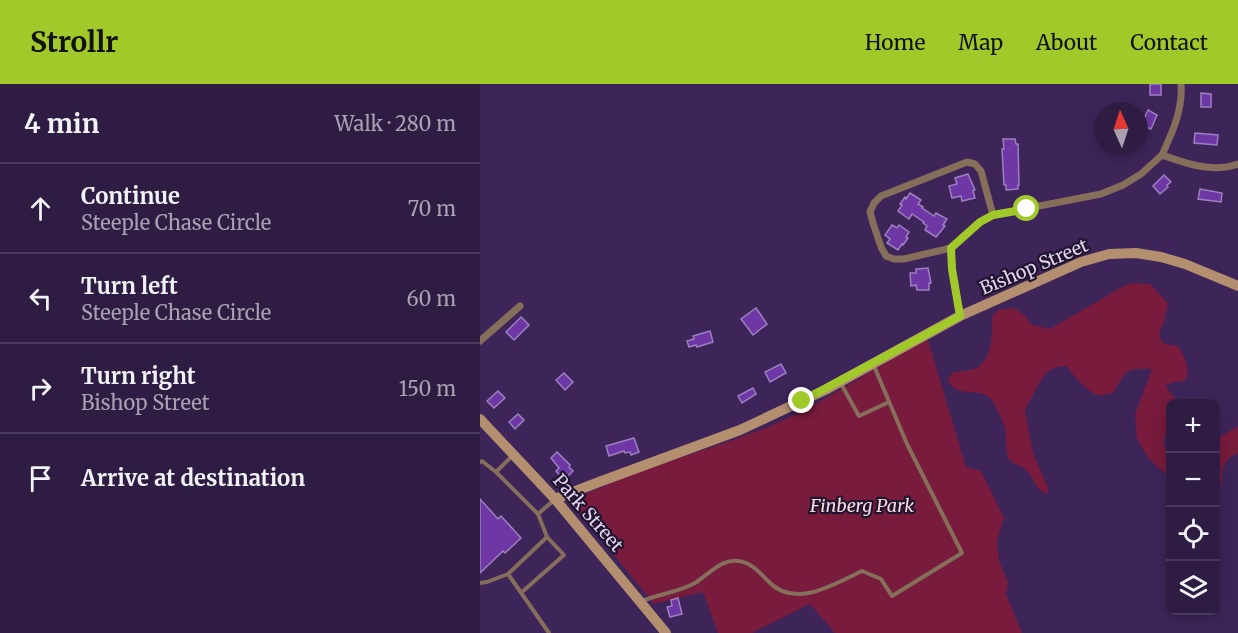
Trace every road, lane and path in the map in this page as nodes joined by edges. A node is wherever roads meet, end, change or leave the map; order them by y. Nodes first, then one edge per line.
1 (1181, 84) edge
2 (1162, 155) junction
3 (1238, 164) edge
4 (993, 215) junction
5 (951, 248) junction
6 (1238, 286) edge
7 (520, 306) dead end
8 (960, 316) junction
9 (480, 341) edge
10 (873, 363) junction
11 (840, 381) junction
12 (889, 402) junction
13 (480, 419) edge
14 (513, 455) junction
15 (480, 462) edge
16 (496, 472) junction
17 (555, 499) junction
18 (538, 514) junction
19 (548, 537) junction
20 (508, 574) junction
21 (480, 583) edge
22 (522, 592) junction
23 (640, 602) junction
24 (549, 633) edge
25 (666, 633) edge

1 - 2 street
2 - 3 street
2 - 4 street
4 - 5 street
4 - 5 street
5 - 8 street
6 - 8 street, Bishop Street
7 - 9 street
8 - 10 street, Bishop Street
10 - 11 street, Bishop Street
10 - 12 lane
11 - 12 lane
11 - 17 street, Bishop Street
12 - 23 lane
13 - 14 street, Park Street
14 - 16 lane
14 - 17 street, Park Street
15 - 16 lane
16 - 18 lane
17 - 18 lane
17 - 23 street, Park Street
18 - 19 lane
19 - 20 lane
19 - 22 lane
20 - 21 lane
20 - 22 lane
22 - 24 lane
23 - 25 street, Park Street

